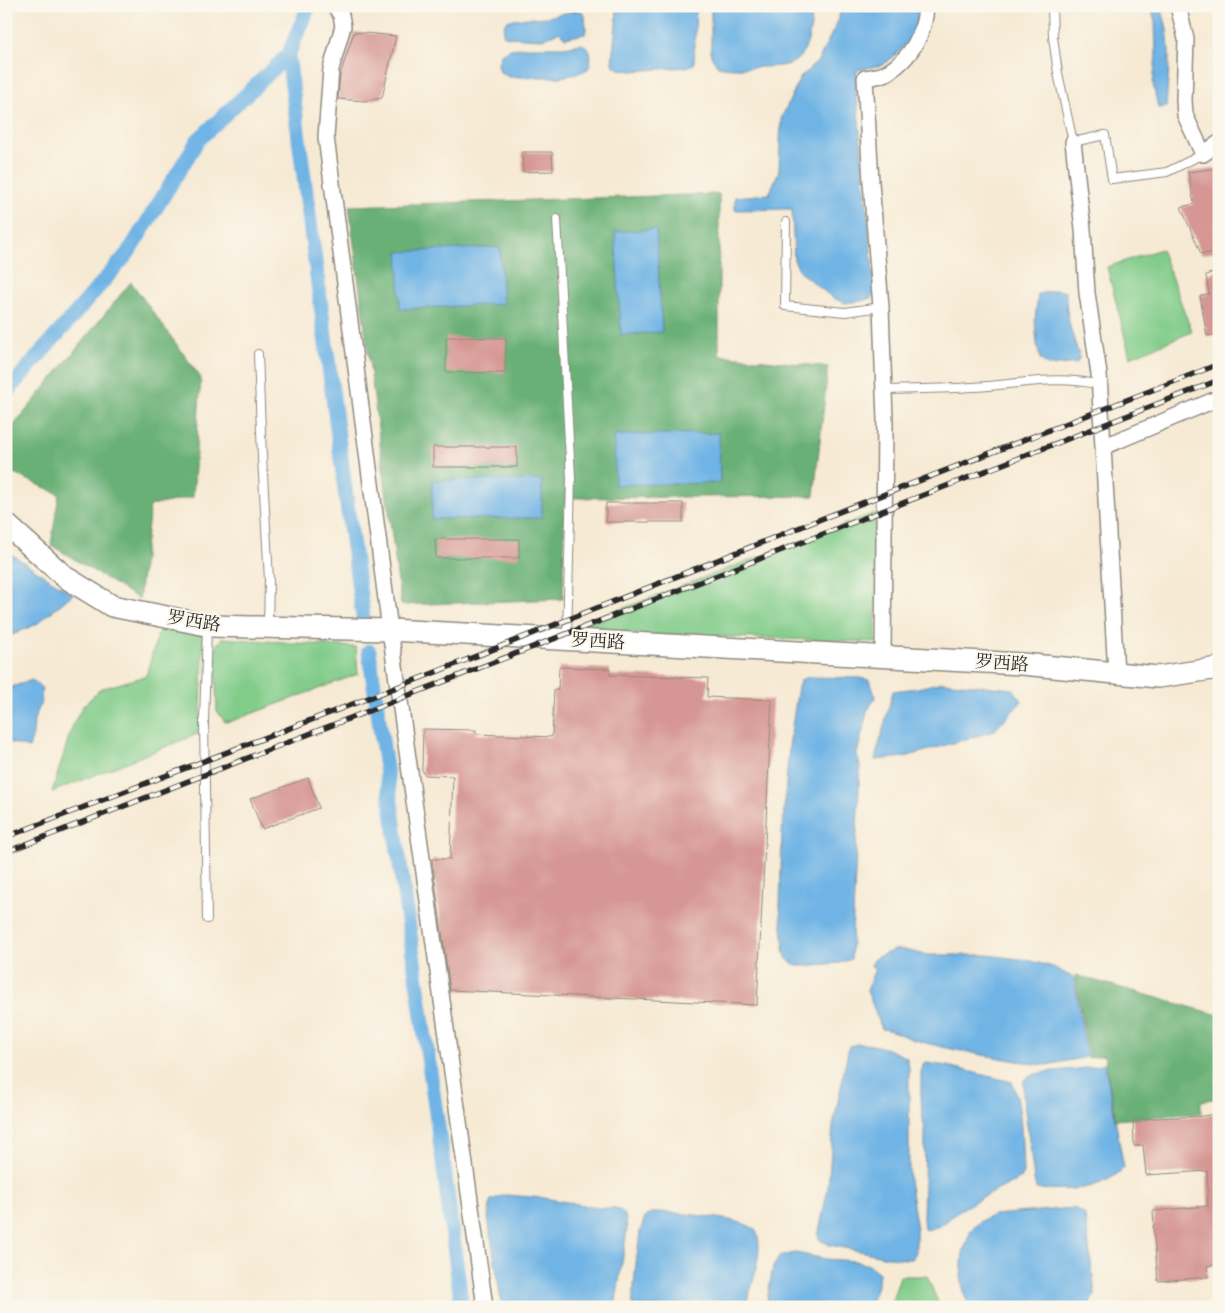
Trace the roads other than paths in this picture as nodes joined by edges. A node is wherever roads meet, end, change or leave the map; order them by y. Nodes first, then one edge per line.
1 (335, 6) edge
2 (926, 6) edge
3 (1052, 6) edge
4 (1178, 6) edge
5 (1073, 142) junction
6 (1219, 143) edge
7 (1203, 154) junction
8 (557, 219) dead end
9 (786, 222) dead end
10 (881, 306) junction
11 (258, 354) dead end
12 (1100, 385) junction
13 (884, 390) junction
14 (1219, 398) edge
15 (1103, 447) junction
16 (6, 524) edge
17 (206, 625) junction
18 (268, 628) junction
19 (390, 630) junction
20 (567, 640) junction
21 (883, 656) junction
22 (1219, 668) edge
23 (1116, 672) junction
24 (207, 919) dead end
25 (485, 1307) edge

1 - 19 street
2 - 10 street
3 - 5 lane
4 - 7 street
5 - 7 lane
5 - 12 street
6 - 7 street
8 - 20 lane
9 - 10 lane
10 - 13 street
11 - 18 lane
12 - 13 lane
12 - 15 street
13 - 21 street
14 - 15 street
15 - 23 street
16 - 17 street, 罗西路
17 - 18 street, 罗西路
17 - 24 lane
18 - 19 street, 罗西路
19 - 20 street, 罗西路
19 - 25 street
20 - 21 street, 罗西路
21 - 23 street, 罗西路
22 - 23 street, 罗西路

